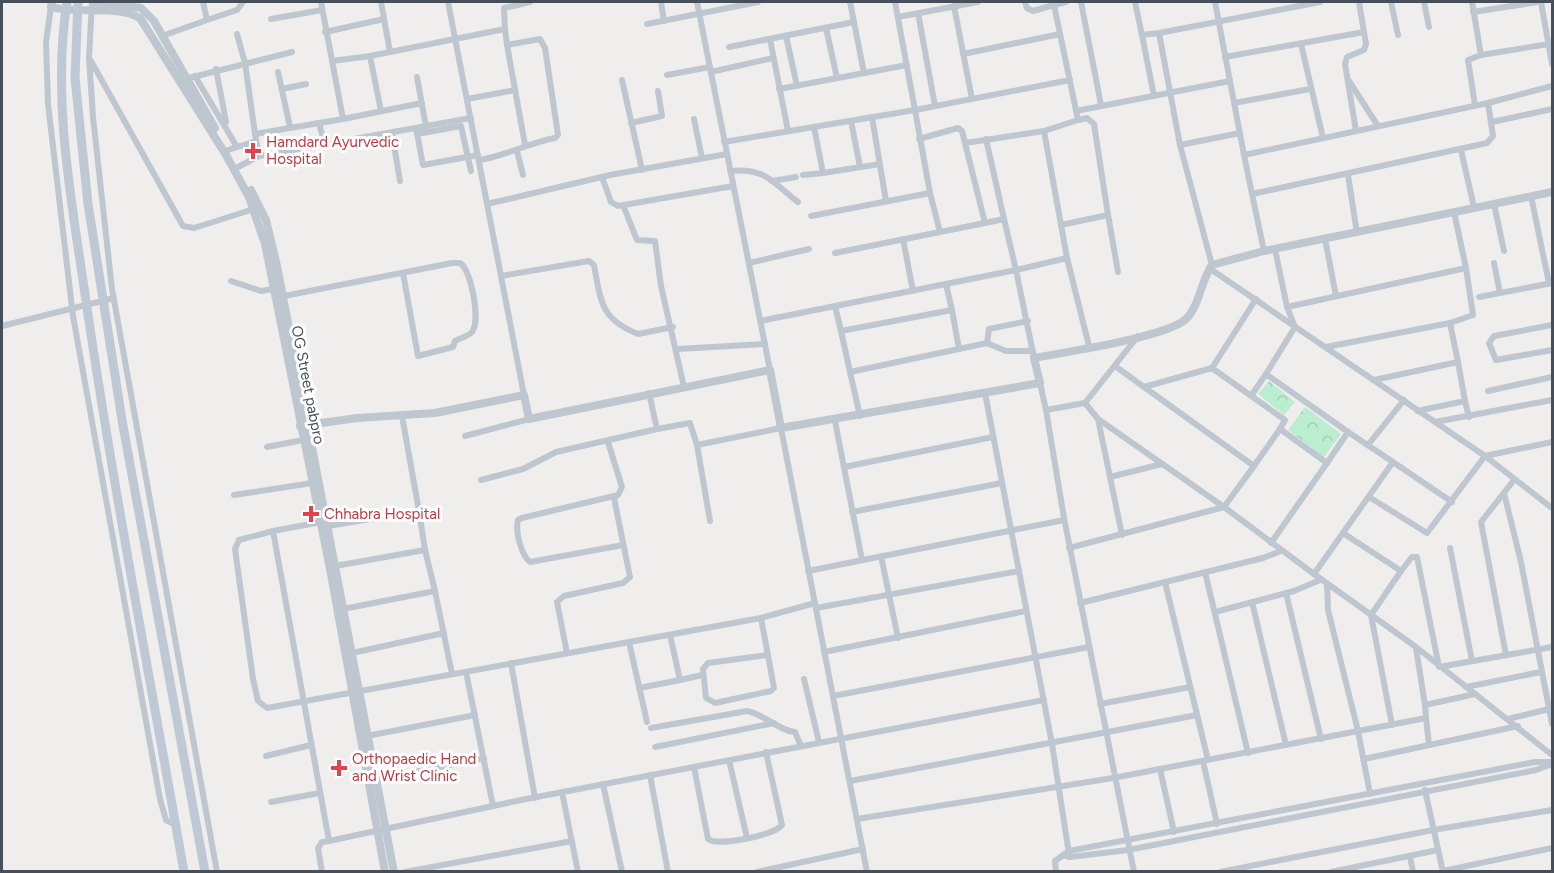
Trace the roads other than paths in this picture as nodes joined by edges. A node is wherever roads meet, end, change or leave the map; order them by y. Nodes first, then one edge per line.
1 (94, 2) edge
2 (203, 2) edge
3 (243, 2) edge
4 (321, 2) edge
5 (381, 2) edge
6 (448, 2) edge
7 (530, 2) edge
8 (661, 2) edge
9 (697, 2) edge
10 (758, 2) edge
11 (850, 2) edge
12 (895, 2) edge
13 (978, 2) edge
14 (1025, 2) edge
15 (1066, 2) edge
16 (1081, 2) edge
17 (1135, 2) edge
18 (1215, 2) edge
19 (1320, 2) edge
20 (1359, 2) edge
21 (1391, 2) edge
22 (1424, 2) edge
23 (1472, 2) edge
24 (1539, 2) edge
25 (51, 4) edge
26 (1054, 5) junction
27 (66, 6) edge
28 (78, 6) edge
29 (954, 6) junction
30 (322, 10) junction
31 (90, 12) junction
32 (1473, 12) junction
33 (699, 13) junction
34 (918, 13) junction
35 (898, 17) junction
36 (271, 19) dead end
37 (207, 20) junction
38 (384, 20) junction
39 (1219, 20) junction
40 (664, 21) junction
41 (854, 22) junction
42 (647, 24) dead end
43 (1429, 27) dead end
44 (826, 28) junction
45 (505, 29) junction
46 (325, 32) junction
47 (1364, 32) junction
48 (1159, 33) junction
49 (237, 34) dead end
50 (1060, 34) junction
51 (1142, 35) junction
52 (1398, 35) dead end
53 (162, 36) junction
54 (786, 36) junction
55 (770, 39) junction
56 (456, 40) junction
57 (1301, 44) junction
58 (1549, 44) junction
59 (507, 45) junction
60 (729, 47) dead end
61 (292, 52) dead end
62 (390, 52) junction
63 (963, 54) junction
64 (1481, 55) junction
65 (370, 56) junction
66 (1225, 57) junction
67 (89, 58) junction
68 (773, 58) junction
69 (332, 61) junction
70 (245, 63) junction
71 (1552, 64) edge
72 (907, 65) junction
73 (216, 69) junction
74 (710, 69) junction
75 (278, 72) dead end
76 (864, 73) junction
77 (667, 75) dead end
78 (195, 76) junction
79 (417, 77) dead end
80 (837, 78) junction
81 (1347, 78) junction
82 (183, 80) junction
83 (622, 80) dead end
84 (1070, 80) junction
85 (1230, 81) junction
86 (306, 84) dead end
87 (797, 86) junction
88 (1552, 86) edge
89 (282, 89) junction
90 (779, 89) junction
91 (1310, 89) junction
92 (515, 90) junction
93 (658, 91) dead end
94 (1170, 93) junction
95 (1154, 96) junction
96 (467, 99) junction
97 (972, 99) junction
98 (422, 103) junction
99 (1488, 103) junction
100 (1234, 104) junction
101 (1101, 105) junction
102 (1475, 105) junction
103 (935, 106) junction
104 (1552, 109) edge
105 (915, 110) junction
106 (381, 111) junction
107 (1076, 111) junction
108 (872, 117) junction
109 (471, 118) junction
110 (343, 119) junction
111 (694, 119) dead end
112 (1078, 120) junction
113 (851, 121) junction
114 (1492, 122) junction
115 (320, 123) junction
116 (631, 123) junction
117 (1378, 126) junction
118 (290, 127) junction
119 (426, 127) junction
120 (814, 127) junction
121 (227, 129) junction
122 (417, 131) junction
123 (788, 131) junction
124 (1044, 131) junction
125 (1356, 131) junction
126 (392, 133) junction
127 (1240, 133) junction
128 (255, 138) junction
129 (1323, 138) junction
130 (919, 139) junction
131 (986, 140) junction
132 (724, 142) junction
133 (965, 143) junction
134 (325, 145) junction
135 (525, 145) junction
136 (1180, 145) junction
137 (237, 147) junction
138 (228, 150) junction
139 (1461, 150) junction
140 (517, 151) junction
141 (727, 154) junction
142 (1244, 155) junction
143 (260, 156) junction
144 (468, 156) junction
145 (478, 157) junction
146 (702, 158) junction
147 (880, 164) junction
148 (238, 167) junction
149 (860, 167) junction
150 (642, 170) junction
151 (471, 171) dead end
152 (730, 171) junction
153 (824, 172) junction
154 (523, 175) dead end
155 (803, 175) dead end
156 (1348, 175) junction
157 (602, 177) junction
158 (796, 177) dead end
159 (400, 181) dead end
160 (772, 181) junction
161 (733, 186) junction
162 (1552, 192) edge
163 (930, 193) junction
164 (1252, 194) junction
165 (1531, 196) junction
166 (886, 201) junction
167 (798, 202) dead end
168 (487, 204) junction
169 (1494, 204) junction
170 (623, 205) junction
171 (1474, 207) junction
172 (254, 209) junction
173 (1454, 212) junction
174 (1108, 215) junction
175 (811, 216) dead end
176 (1005, 219) junction
177 (985, 223) junction
178 (1061, 225) junction
179 (940, 232) junction
180 (1357, 232) junction
181 (903, 239) junction
182 (1325, 239) junction
183 (809, 249) dead end
184 (1275, 249) junction
185 (1504, 250) dead end
186 (1264, 251) junction
187 (835, 253) dead end
188 (1067, 258) junction
189 (749, 263) junction
190 (1494, 263) dead end
191 (1211, 266) junction
192 (1466, 268) junction
193 (1016, 270) junction
194 (1118, 272) dead end
195 (403, 273) junction
196 (501, 276) junction
197 (231, 281) dead end
198 (1551, 283) edge
199 (946, 284) junction
200 (913, 291) junction
201 (1500, 293) junction
202 (277, 294) junction
203 (1336, 296) junction
204 (1479, 297) dead end
205 (114, 298) junction
206 (1256, 299) junction
207 (102, 301) junction
208 (87, 304) junction
209 (835, 306) junction
210 (1287, 307) junction
211 (72, 308) junction
212 (952, 310) junction
213 (760, 321) junction
214 (1028, 321) junction
215 (1450, 323) junction
216 (1552, 325) edge
217 (2, 326) edge
218 (673, 327) junction
219 (1295, 327) junction
220 (841, 331) junction
221 (1138, 336) junction
222 (987, 343) junction
223 (765, 344) junction
224 (1089, 346) junction
225 (1326, 347) junction
226 (678, 349) junction
227 (959, 349) junction
228 (1552, 350) edge
229 (1033, 354) junction
230 (1458, 362) junction
231 (1115, 366) junction
232 (1212, 368) junction
233 (770, 370) junction
234 (850, 372) junction
235 (1266, 374) junction
236 (1552, 377) edge
237 (1374, 380) junction
238 (1040, 383) junction
239 (684, 387) junction
240 (1144, 387) junction
241 (1488, 391) dead end
242 (649, 393) junction
243 (984, 393) junction
244 (524, 395) junction
245 (1251, 396) junction
246 (1404, 400) junction
247 (1552, 400) edge
248 (1465, 401) junction
249 (1085, 403) junction
250 (1046, 410) junction
251 (1417, 411) junction
252 (402, 416) junction
253 (860, 416) junction
254 (1469, 417) junction
255 (529, 419) junction
256 (1098, 419) junction
257 (835, 421) junction
258 (1435, 422) junction
259 (304, 425) junction
260 (781, 428) junction
261 (657, 429) junction
262 (1280, 429) junction
263 (1348, 432) junction
264 (465, 436) dead end
265 (993, 437) junction
266 (303, 440) junction
267 (608, 442) junction
268 (1552, 442) edge
269 (697, 445) junction
270 (1368, 445) junction
271 (267, 447) dead end
272 (1485, 456) junction
273 (1393, 462) junction
274 (1327, 463) junction
275 (1162, 464) junction
276 (1254, 466) junction
277 (844, 467) junction
278 (1110, 477) junction
279 (481, 480) dead end
280 (1514, 480) junction
281 (312, 483) junction
282 (1002, 483) junction
283 (1504, 493) junction
284 (234, 495) dead end
285 (1368, 497) junction
286 (614, 498) junction
287 (1452, 502) junction
288 (1224, 507) junction
289 (1552, 508) edge
290 (419, 511) junction
291 (852, 512) junction
292 (1064, 520) junction
293 (710, 521) dead end
294 (324, 524) junction
295 (273, 531) junction
296 (1011, 531) junction
297 (1343, 533) junction
298 (1122, 535) junction
299 (1271, 543) junction
300 (623, 545) junction
301 (1069, 548) junction
302 (1450, 548) dead end
303 (425, 550) junction
304 (1281, 551) junction
305 (881, 556) junction
306 (862, 560) junction
307 (336, 566) junction
308 (808, 571) junction
309 (1019, 571) junction
310 (1401, 571) junction
311 (1205, 572) junction
312 (1314, 574) junction
313 (1320, 580) junction
314 (1164, 582) junction
315 (1327, 584) junction
316 (435, 591) junction
317 (889, 594) junction
318 (1286, 594) junction
319 (1252, 602) junction
320 (1080, 603) junction
321 (815, 605) junction
322 (343, 609) junction
323 (1026, 611) junction
324 (1215, 612) junction
325 (1371, 615) junction
326 (761, 618) junction
327 (444, 633) junction
328 (670, 634) junction
329 (898, 638) junction
330 (629, 642) junction
331 (1089, 647) junction
332 (1416, 647) junction
333 (1552, 647) edge
334 (1537, 649) junction
335 (824, 652) junction
336 (352, 653) junction
337 (567, 653) junction
338 (1506, 655) junction
339 (768, 656) junction
340 (1036, 656) junction
341 (1472, 661) junction
342 (511, 663) junction
343 (1439, 667) junction
344 (466, 672) junction
345 (1541, 672) junction
346 (452, 674) junction
347 (702, 675) junction
348 (804, 679) dead end
349 (680, 680) junction
350 (1190, 687) junction
351 (1466, 687) junction
352 (639, 688) junction
353 (356, 692) junction
354 (1475, 694) junction
355 (833, 696) junction
356 (302, 700) junction
357 (1044, 700) junction
358 (1100, 704) junction
359 (1425, 705) junction
360 (1549, 709) junction
361 (475, 715) junction
362 (1197, 715) junction
363 (1426, 718) junction
364 (1508, 719) junction
365 (774, 723) junction
366 (1552, 724) edge
367 (1392, 725) junction
368 (1518, 726) junction
369 (1358, 731) junction
370 (1107, 734) junction
371 (368, 736) junction
372 (841, 738) junction
373 (1321, 739) junction
374 (819, 742) junction
375 (1053, 744) junction
376 (311, 745) junction
377 (1286, 745) junction
378 (1429, 745) junction
379 (801, 746) junction
380 (655, 747) dead end
381 (766, 753) junction
382 (1248, 753) junction
383 (1552, 755) edge
384 (266, 756) dead end
385 (484, 758) junction
386 (1364, 759) junction
387 (729, 760) junction
388 (1206, 760) junction
389 (1552, 763) edge
390 (694, 767) junction
391 (1161, 769) junction
392 (650, 775) junction
393 (1113, 778) junction
394 (376, 780) junction
395 (850, 781) junction
396 (603, 784) junction
397 (1424, 784) junction
398 (1060, 787) junction
399 (562, 792) junction
400 (1426, 792) junction
401 (320, 793) junction
402 (1370, 794) junction
403 (535, 798) junction
404 (271, 802) dead end
405 (494, 806) junction
406 (1552, 810) edge
407 (857, 819) junction
408 (1217, 824) junction
409 (176, 825) junction
410 (382, 830) junction
411 (1433, 830) junction
412 (1174, 832) junction
413 (747, 838) junction
414 (329, 841) junction
415 (572, 841) junction
416 (1127, 841) junction
417 (1552, 848) edge
418 (863, 849) junction
419 (1128, 850) junction
420 (1438, 850) junction
421 (1067, 855) junction
422 (1410, 856) junction
423 (1366, 868) edge
424 (1443, 871) edge
425 (184, 872) edge
426 (205, 872) edge
427 (217, 872) edge
428 (322, 872) edge
429 (385, 872) edge
430 (394, 872) edge
431 (405, 872) edge
432 (578, 872) edge
433 (622, 872) edge
434 (668, 872) edge
435 (757, 872) edge
436 (867, 872) edge
437 (1056, 872) edge
438 (1134, 872) edge
439 (1220, 872) edge
440 (1331, 872) edge
441 (1413, 872) edge

1 - 31 street
1 - 53 street, OG Street pabpro
2 - 37 street
3 - 37 street
4 - 30 street
5 - 38 street
6 - 56 street
7 - 45 street
8 - 40 street
9 - 33 street
10 - 33 street
11 - 41 street
12 - 35 street
13 - 29 street
14 - 26 street
15 - 26 street
16 - 101 street
17 - 51 street
18 - 39 street
19 - 39 street
20 - 47 street
21 - 52 street
22 - 43 street
23 - 32 street
24 - 32 street
24 - 58 street
25 - 27 street, OG Street pabpro
25 - 211 street
26 - 50 street
27 - 28 street, OG Street pabpro
27 - 208 main road
28 - 31 street, OG Street pabpro
28 - 207 main road
29 - 34 street
29 - 63 street
30 - 36 street
30 - 46 street
31 - 67 street
31 - 82 street, OG Street pabpro
32 - 64 street
33 - 40 street
33 - 74 street
34 - 35 street
34 - 103 street
35 - 72 street
37 - 53 street
38 - 46 street
38 - 62 street
39 - 48 street
39 - 66 street
40 - 42 street
41 - 44 street
41 - 76 street
44 - 54 street
44 - 80 street
45 - 56 street
45 - 59 street
46 - 69 street
47 - 57 street
47 - 81 street
48 - 51 street
48 - 94 street
49 - 70 street
50 - 63 street
50 - 84 street
51 - 95 street
53 - 82 street, OG Street pabpro
54 - 55 street
54 - 87 street
55 - 60 street
55 - 68 street
56 - 62 street
56 - 96 street
57 - 66 street
57 - 91 street
58 - 64 street
58 - 71 street
59 - 92 street
59 - 135 street
61 - 70 street
62 - 65 street
63 - 97 street
64 - 102 street
65 - 69 street
65 - 106 street
66 - 85 street
67 - 172 street
67 - 205 street
68 - 74 street
68 - 90 street
69 - 110 street
70 - 73 street
70 - 128 street
72 - 76 street
72 - 105 street
73 - 78 street
73 - 121 street
74 - 77 street
74 - 132 street
75 - 89 street
76 - 80 street
78 - 82 street
78 - 121 street
79 - 98 street
80 - 87 street
81 - 117 street
81 - 125 street
82 - 138 street, OG Street pabpro
82 - 172 street, OG Street pabpro
83 - 116 street
84 - 97 street
84 - 107 street
85 - 94 street
85 - 100 street
86 - 89 street
87 - 90 street
88 - 99 street
89 - 118 street
90 - 123 street
91 - 100 street
91 - 129 street
92 - 96 street
92 - 135 street
93 - 116 street
94 - 95 street
94 - 136 street
95 - 101 street
96 - 109 street
97 - 103 street
98 - 106 street
98 - 119 street
99 - 102 street
99 - 114 street
100 - 127 street
101 - 107 street
102 - 117 street
103 - 105 street
104 - 114 street
105 - 108 street
105 - 130 street
106 - 110 street
107 - 112 street
108 - 113 street
108 - 147 street
109 - 119 street
109 - 145 street
110 - 115 street
111 - 146 street
112 - 124 street
112 - 174 street
113 - 120 street
113 - 149 street
114 - 139 street
115 - 118 street
115 - 134 street
116 - 150 street
117 - 125 street
118 - 128 street
119 - 122 street
120 - 123 street
120 - 153 street
121 - 137 street
122 - 126 street
122 - 144 street
122 - 144 street
123 - 132 street
124 - 131 street
124 - 178 street
125 - 129 street
126 - 134 street
126 - 159 street
127 - 136 street
127 - 142 street
128 - 137 street
128 - 143 street
129 - 142 street
130 - 133 street
130 - 163 street
131 - 133 street
131 - 176 street
132 - 141 street
133 - 177 street
134 - 143 street
135 - 140 street
136 - 191 street
137 - 138 street
138 - 148 street, OG Street pabpro
139 - 156 street
139 - 171 street
140 - 145 street
140 - 154 street
141 - 146 street
141 - 152 street
142 - 164 street
143 - 148 street
144 - 145 street
144 - 151 street
145 - 168 street
146 - 150 street
147 - 149 street
147 - 166 street
148 - 202 street, OG Street pabpro
149 - 153 street
150 - 157 street
152 - 160 street
152 - 161 street
153 - 155 street
156 - 164 street
156 - 180 street
157 - 168 street
157 - 170 street
158 - 160 street
160 - 167 street
161 - 170 street
161 - 189 street
162 - 165 street
163 - 166 street
163 - 179 street
164 - 186 street
165 - 169 street
165 - 198 street
166 - 175 street
168 - 196 street
169 - 171 street
169 - 185 street
170 - 218 street
171 - 173 street
172 - 202 street, OG Street pabpro
173 - 180 street
173 - 192 street
174 - 178 street
174 - 194 street
176 - 177 street
176 - 193 street
177 - 179 street
178 - 188 street
179 - 181 street
180 - 182 street
181 - 187 street
181 - 200 street
182 - 184 street
182 - 203 street
183 - 189 street
184 - 186 street
184 - 210 street
186 - 191 street
188 - 193 street
188 - 224 street
189 - 213 street
190 - 201 street
191 - 206 street
191 - 221 street
192 - 203 street
192 - 215 street
193 - 199 street
193 - 214 street
195 - 195 street
195 - 202 street
196 - 218 street
196 - 244 street
197 - 202 street
198 - 201 street
199 - 200 street
199 - 212 street
200 - 209 street
201 - 204 street
202 - 259 street, OG Street pabpro
203 - 210 street
205 - 207 street
205 - 427 street
206 - 219 street
206 - 232 street
207 - 208 street
207 - 426 main road
208 - 211 street
208 - 409 main road
209 - 213 street
209 - 220 street
210 - 219 street
211 - 217 street
211 - 409 street
212 - 220 street
212 - 227 street
213 - 223 street
214 - 222 street
214 - 229 street
215 - 225 street
215 - 230 street
216 - 228 street
218 - 226 street
219 - 225 street
219 - 235 street
220 - 234 street
221 - 224 street
221 - 231 street
222 - 227 street
222 - 229 street
223 - 226 street
223 - 233 street
224 - 229 street
225 - 237 street
226 - 239 street
227 - 234 street
229 - 238 street
230 - 237 street
230 - 248 street
231 - 240 street
231 - 249 street
232 - 240 street
232 - 245 street
233 - 239 street
233 - 260 street
234 - 253 street
235 - 245 street
235 - 263 street
236 - 241 street
237 - 246 street
238 - 243 street
238 - 250 street
239 - 242 street
240 - 276 street
242 - 255 street
242 - 261 street
243 - 253 street
243 - 265 street
244 - 252 street
244 - 255 street
245 - 262 street
246 - 251 street
246 - 270 street
247 - 254 street
248 - 251 street
248 - 254 street
249 - 250 street
249 - 256 street
250 - 292 street
251 - 258 street
252 - 259 street
252 - 290 street
253 - 257 street
254 - 258 street
255 - 264 street
256 - 275 street
256 - 278 street
257 - 260 street
257 - 277 street
258 - 272 street
259 - 266 street, OG Street pabpro
259 - 294 street, OG Street pabpro
260 - 269 street
260 - 308 street
261 - 267 street
261 - 269 street
262 - 274 street
262 - 276 street
263 - 270 street
263 - 274 street
265 - 277 street
265 - 282 street
266 - 271 street
266 - 281 street, OG Street pabpro
267 - 279 street
267 - 286 street
268 - 272 street
269 - 293 street
270 - 273 street
272 - 280 street
272 - 287 street
273 - 285 street
273 - 287 street
274 - 299 street
275 - 278 street
275 - 288 street
276 - 288 street
277 - 291 street
278 - 298 street
280 - 283 street
280 - 289 street
281 - 284 street
281 - 294 street, OG Street pabpro
282 - 291 street
282 - 296 street
283 - 334 street
283 - 338 street
285 - 287 street
285 - 297 street
286 - 300 street
286 - 300 street
288 - 298 street
288 - 299 street
290 - 294 street
290 - 303 street
291 - 306 street
292 - 296 street
292 - 301 street
294 - 295 street
294 - 307 street, OG Street pabpro
294 - 353 street, OG Street pabpro
295 - 356 street
295 - 356 street
296 - 305 street
296 - 309 street
297 - 310 street
297 - 312 street
298 - 301 street
299 - 304 street
300 - 337 street
301 - 320 street
302 - 341 street
303 - 307 street
303 - 316 street
304 - 311 street
304 - 312 street
305 - 306 street
305 - 317 street
306 - 308 street
307 - 322 street, OG Street pabpro
308 - 321 street
309 - 317 street
309 - 323 street
310 - 325 street
310 - 343 street
311 - 314 street
311 - 324 street
312 - 313 street
313 - 315 street
313 - 318 street
314 - 320 street
314 - 350 street
315 - 325 street
315 - 369 street
316 - 322 street
316 - 327 street
317 - 321 street
317 - 329 street
318 - 319 street
318 - 373 street
319 - 324 street
319 - 377 street
320 - 331 street
321 - 326 street
321 - 335 street
322 - 336 street, OG Street pabpro
323 - 329 street
323 - 340 street
324 - 382 street
325 - 332 street
325 - 367 street
326 - 328 street
326 - 339 street
327 - 336 street
327 - 346 street
328 - 330 street
328 - 349 street
329 - 335 street
330 - 337 street
330 - 352 street
331 - 340 street
331 - 358 street
332 - 343 street
332 - 359 street
333 - 334 street
334 - 338 street
334 - 345 street
335 - 355 street
336 - 353 street, OG Street pabpro
337 - 342 street
338 - 341 street
339 - 347 street
339 - 347 street
340 - 355 street
340 - 357 street
341 - 343 street
342 - 344 street
342 - 403 street
343 - 351 street
344 - 346 street
344 - 361 street
345 - 351 street
345 - 360 street
346 - 353 street
347 - 349 street
348 - 374 street
349 - 352 street
350 - 358 street
350 - 362 street
351 - 354 street
352 - 365 street
353 - 356 street
353 - 371 street, OG Street pabpro
353 - 410 street, OG Street pabpro
354 - 359 street
354 - 364 street
355 - 372 street
356 - 376 street
357 - 372 street
357 - 375 street
358 - 370 street
359 - 363 street
360 - 364 street
360 - 366 street
361 - 371 street
361 - 385 street
362 - 370 street
362 - 388 street
363 - 367 street
363 - 378 street
364 - 368 street
365 - 379 street
365 - 380 street
367 - 369 street
368 - 378 street
368 - 383 street
369 - 373 street
369 - 386 street
370 - 375 street
370 - 393 street
371 - 394 street, OG Street pabpro
372 - 374 street
372 - 395 street
373 - 377 street
374 - 379 street
375 - 395 street
375 - 398 street
376 - 384 street
376 - 401 street
377 - 382 street
378 - 386 street
379 - 381 street
381 - 387 street
381 - 413 street
382 - 388 street
385 - 394 street
385 - 405 street
386 - 402 street
387 - 390 street
387 - 413 street
388 - 391 street
388 - 408 street
389 - 397 street
389 - 400 street
390 - 392 street
390 - 413 street
391 - 393 street
391 - 412 street
392 - 396 street
392 - 434 street
393 - 398 street
393 - 416 street
394 - 410 street, OG Street pabpro
395 - 407 street
396 - 399 street
396 - 433 street
397 - 400 street
397 - 402 street
398 - 407 street
398 - 421 street
399 - 403 street
399 - 415 street
400 - 411 street
400 - 419 street
401 - 404 street
401 - 414 street
402 - 408 street
403 - 405 street
405 - 410 street
406 - 411 street
407 - 418 street
408 - 412 street
409 - 425 main road
410 - 414 street
410 - 429 street, OG Street pabpro
410 - 430 street, OG Street pabpro
411 - 420 street
411 - 439 street
412 - 416 street
414 - 428 street
415 - 431 street
415 - 432 street
416 - 419 street
416 - 421 street
417 - 424 street
418 - 435 street
418 - 436 street
419 - 421 street
419 - 438 street
420 - 422 street
420 - 424 street
421 - 437 street
422 - 423 street
422 - 441 street
423 - 440 street

